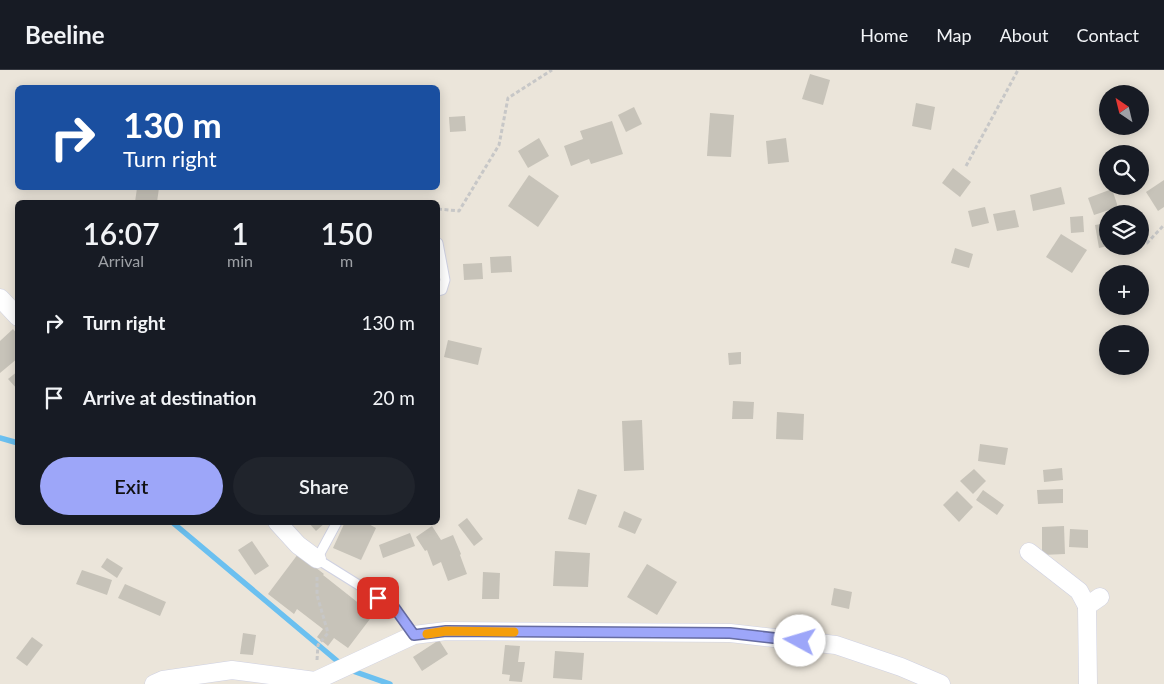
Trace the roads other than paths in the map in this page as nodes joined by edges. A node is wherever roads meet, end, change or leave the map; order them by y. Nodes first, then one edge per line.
1 (440, 254) edge
2 (440, 290) edge
3 (0, 298) edge
4 (15, 314) edge
5 (280, 525) edge
6 (334, 525) edge
7 (1029, 552) dead end
8 (317, 559) junction
9 (414, 635) junction
10 (154, 684) edge
11 (941, 684) edge
12 (1088, 684) edge

1 - 2 lane
3 - 4 street
5 - 8 street
6 - 8 lane
7 - 12 street
8 - 9 lane
9 - 10 street
9 - 11 street

